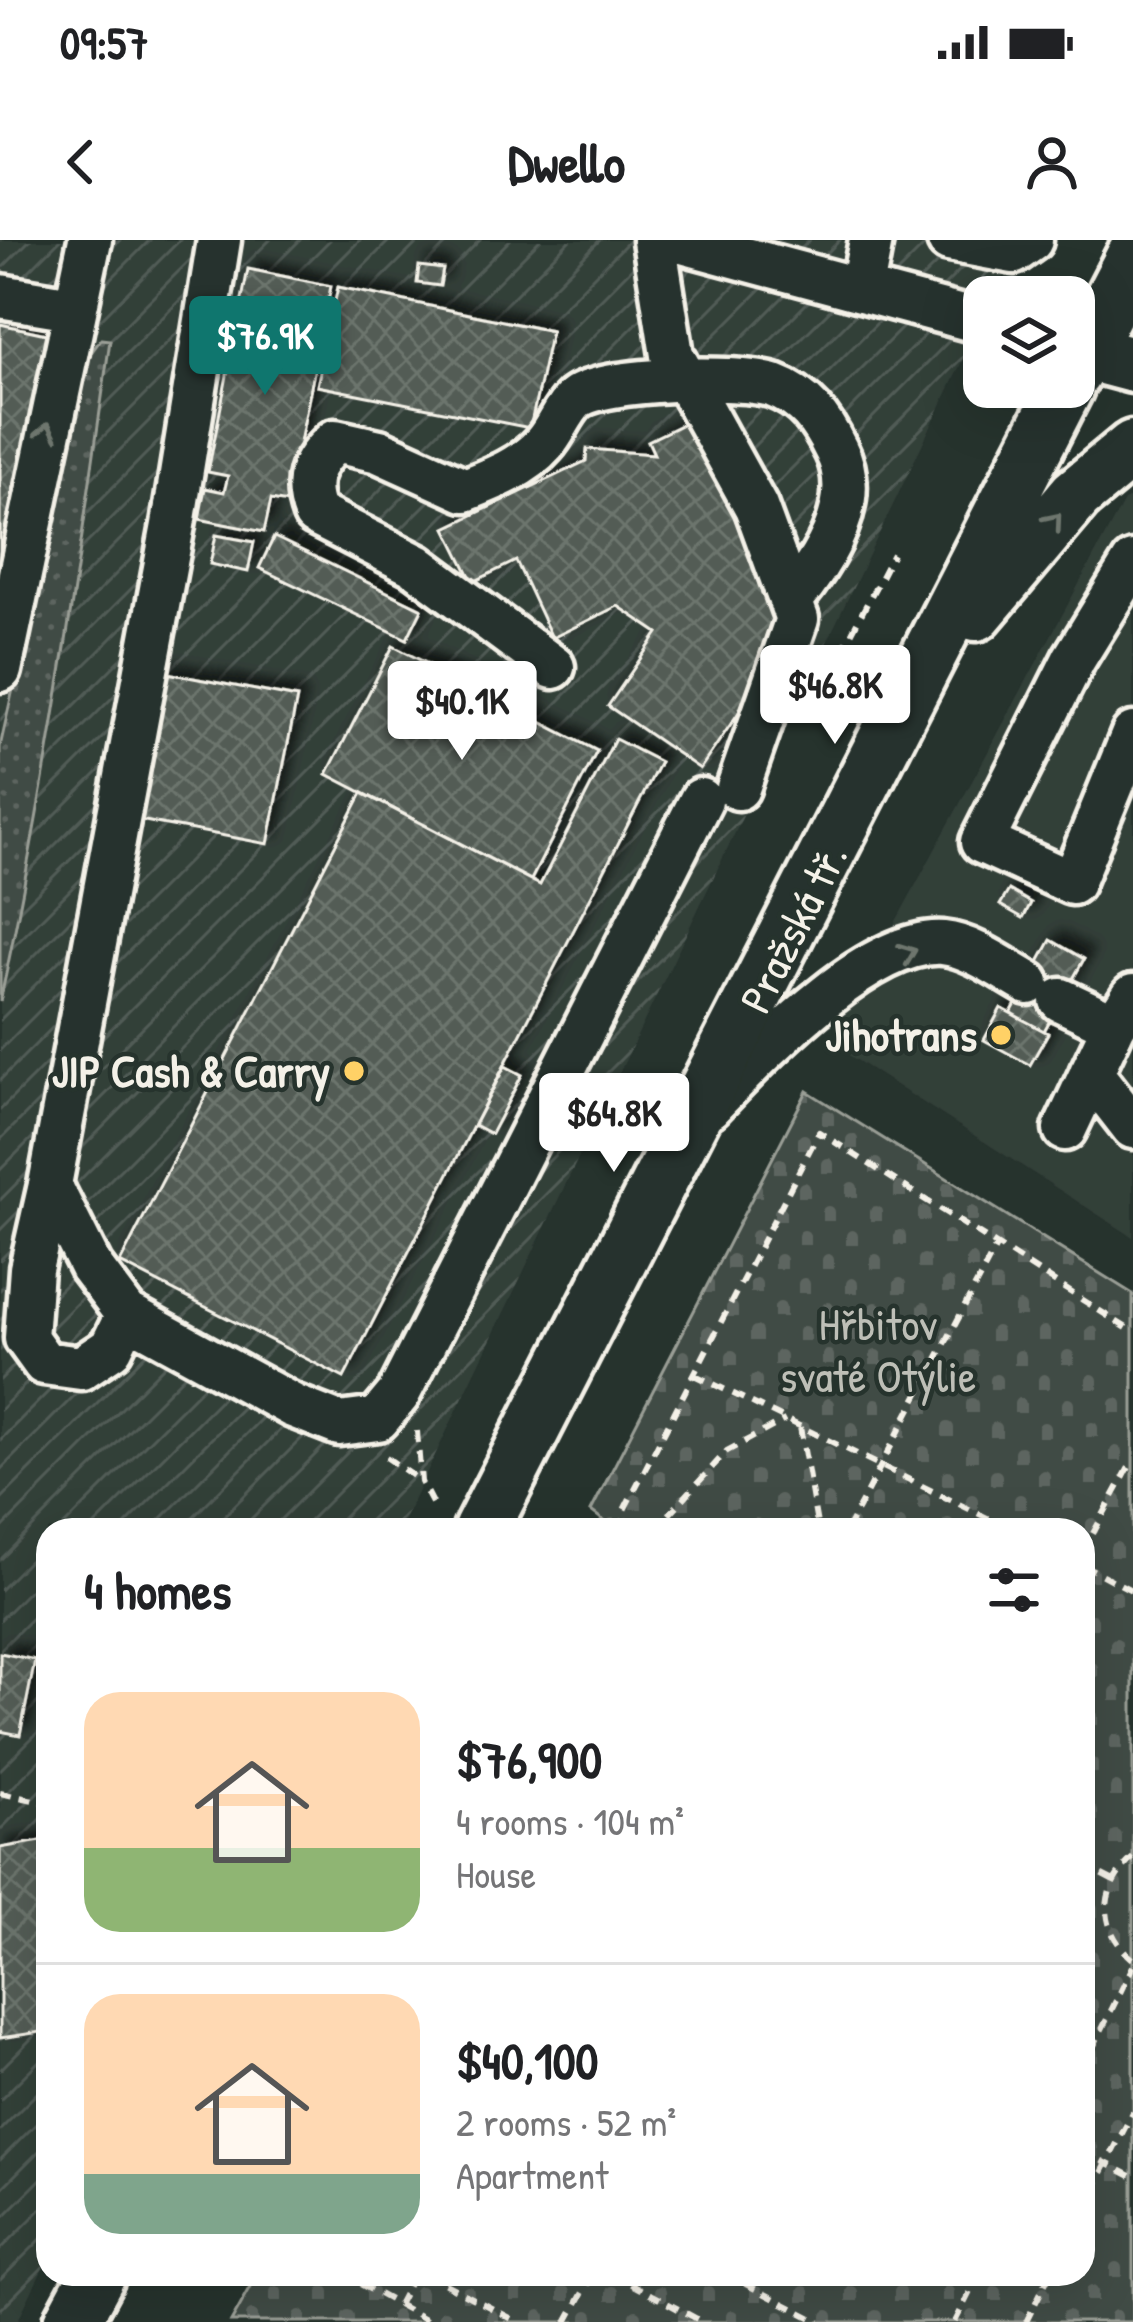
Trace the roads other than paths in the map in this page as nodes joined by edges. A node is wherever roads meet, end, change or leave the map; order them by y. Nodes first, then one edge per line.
1 (90, 240) edge
2 (219, 240) edge
3 (654, 240) edge
4 (871, 240) edge
5 (949, 240) edge
6 (1031, 240) edge
7 (692, 242) edge
8 (1133, 258) edge
9 (862, 288) junction
10 (0, 296) edge
11 (72, 308) junction
12 (963, 317) edge
13 (1095, 345) edge
14 (689, 383) junction
15 (1063, 408) edge
16 (1133, 448) edge
17 (1133, 563) edge
18 (792, 599) junction
19 (553, 667) dead end
20 (0, 670) edge
21 (924, 674) junction
22 (1133, 734) edge
23 (1123, 1011) edge
24 (1091, 1073) junction
25 (691, 1125) junction
26 (1133, 1127) edge
27 (1065, 1129) dead end
28 (50, 1185) junction
29 (127, 1315) junction
30 (458, 1518) edge
31 (92, 2286) edge
32 (72, 2322) edge

1 - 11 street
2 - 28 street
3 - 14 street
4 - 9 street
5 - 6 street
7 - 9 street
8 - 13 main road, Pražská tř.
9 - 12 street
10 - 11 street
20 -> 11 street
14 - 18 street
14 - 18 street
14 - 19 street
15 - 21 main road, Pražská tř.
21 -> 16 main road
17 - 22 street
18 - 29 street
21 - 25 main road, Pražská tř.
23 - 24 street
25 -> 23 street
24 - 26 street
24 - 27 street
25 - 30 main road, Pražská tř.
28 - 29 street
28 - 29 street
31 - 32 main road

